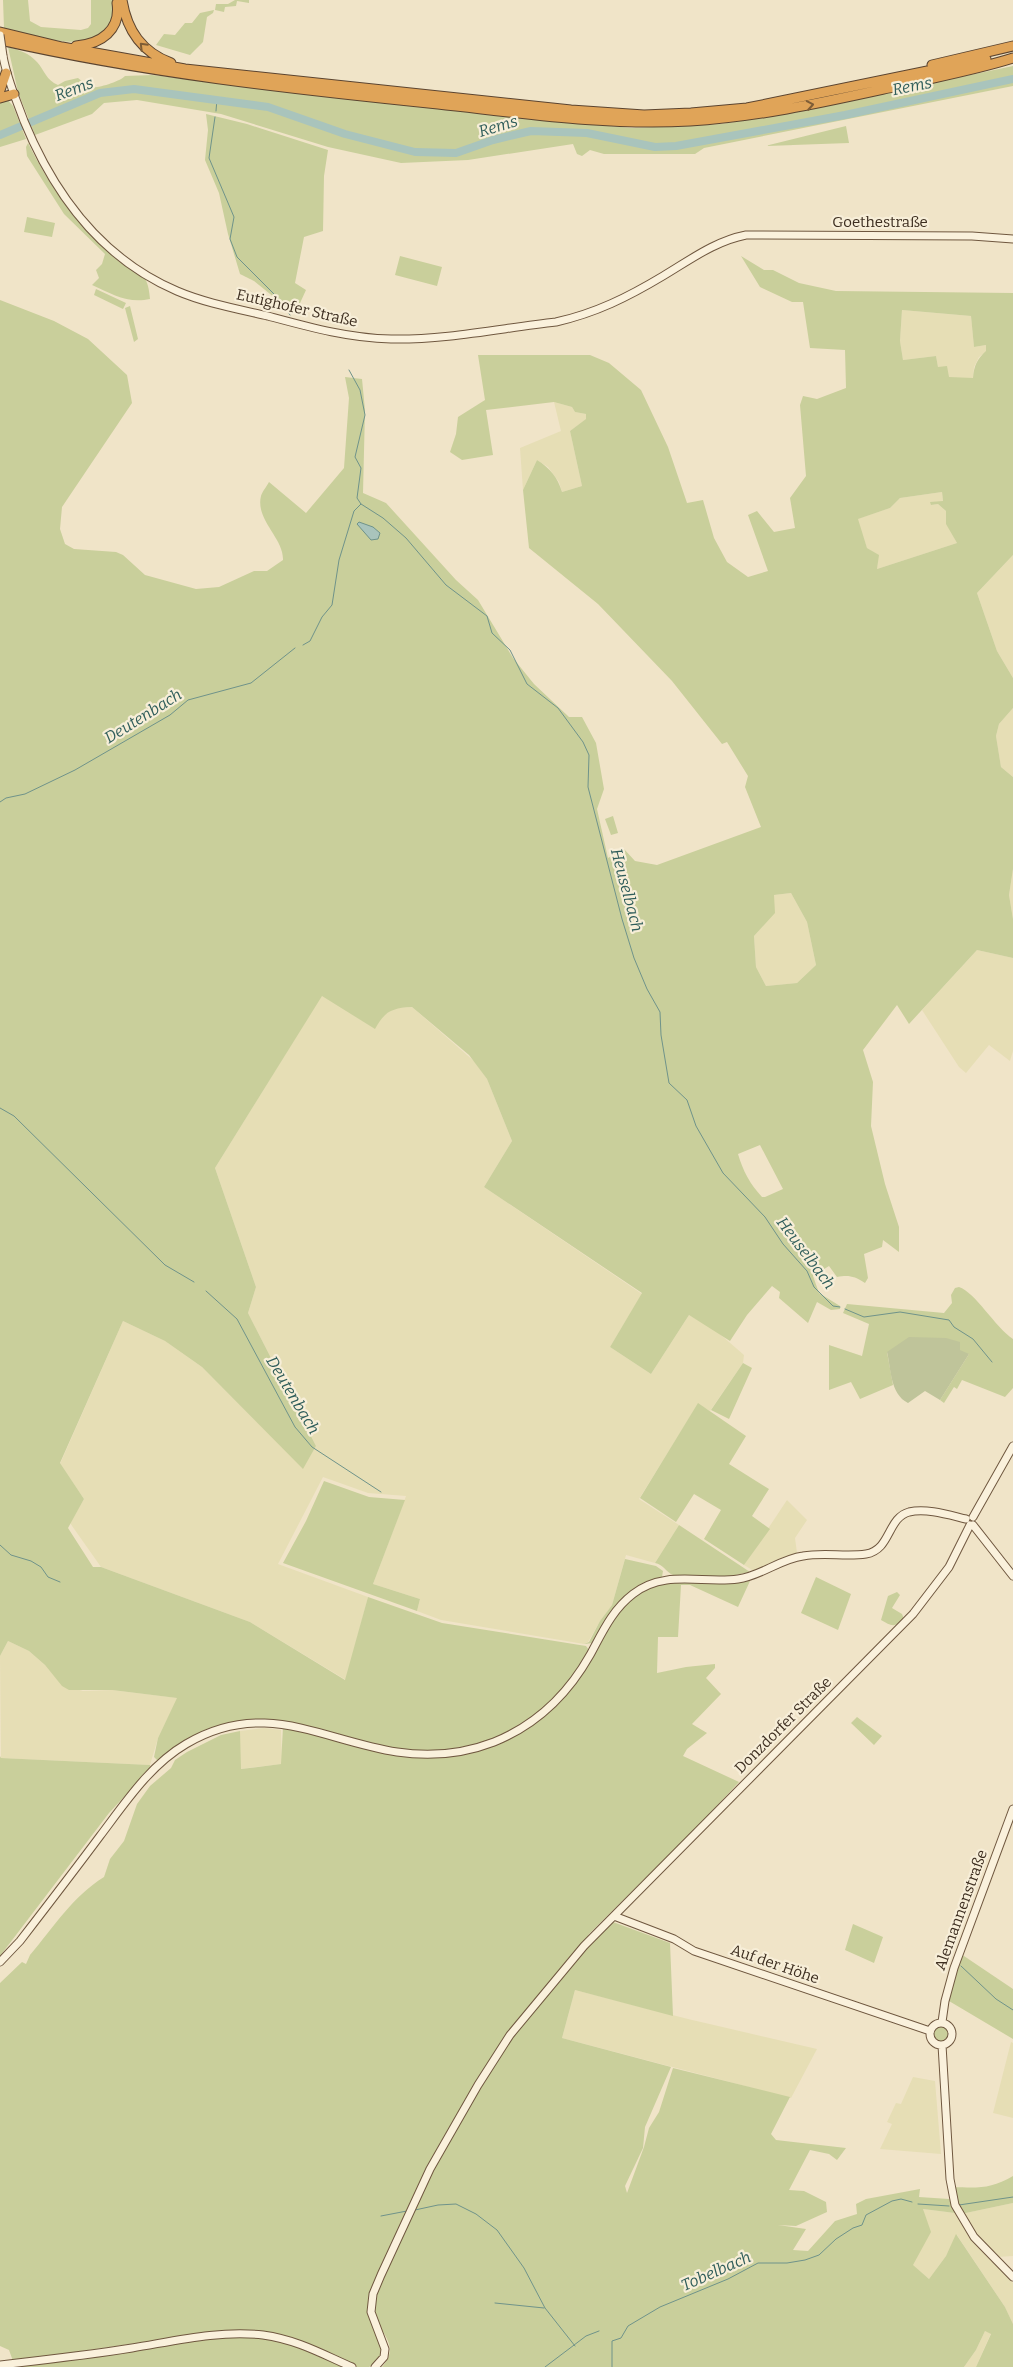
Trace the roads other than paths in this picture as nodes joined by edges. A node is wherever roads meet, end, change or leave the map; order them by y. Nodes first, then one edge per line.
1 (116, 0) edge
2 (122, 0) edge
3 (0, 34) edge
4 (0, 40) edge
5 (1013, 46) edge
6 (62, 47) junction
7 (1013, 52) edge
8 (1013, 59) edge
9 (185, 69) junction
10 (6, 73) junction
11 (887, 80) junction
12 (0, 90) edge
13 (14, 95) junction
14 (0, 98) edge
15 (746, 235) joint
16 (1013, 239) edge
17 (1013, 1446) edge
18 (970, 1522) junction
19 (1013, 1576) edge
20 (1013, 1809) edge
21 (614, 1916) junction
22 (0, 1962) edge
23 (942, 2022) junction
24 (930, 2031) junction
25 (942, 2045) junction
26 (1013, 2277) edge
27 (0, 2365) edge
28 (352, 2367) edge
29 (375, 2367) edge

1 - 6 highway
9 -> 2 highway
3 - 6 highway
3 - 10 main road, Eutighofer Straße, bridge
4 -> 8 highway
5 - 11 highway
6 - 9 highway
7 - 11 highway
9 - 11 highway
10 - 12 highway
10 - 13 main road, Eutighofer Straße
12 - 13 highway
13 - 14 highway
13 - 15 main road, Eutighofer Straße
15 - 16 main road, Goethestraße
17 - 18 main road, Donzdorfer Straße
18 - 19 main road
18 - 21 main road, Donzdorfer Straße
18 - 22 main road
20 - 23 main road, Alemannenstraße
21 - 24 main road, Auf der Höhe
21 - 29 main road, Donzdorfer Straße
23 - 24 main road
23 - 25 main road, Alemannenstraße
24 - 25 main road
25 - 26 main road, Alemannenstraße
27 - 28 main road

